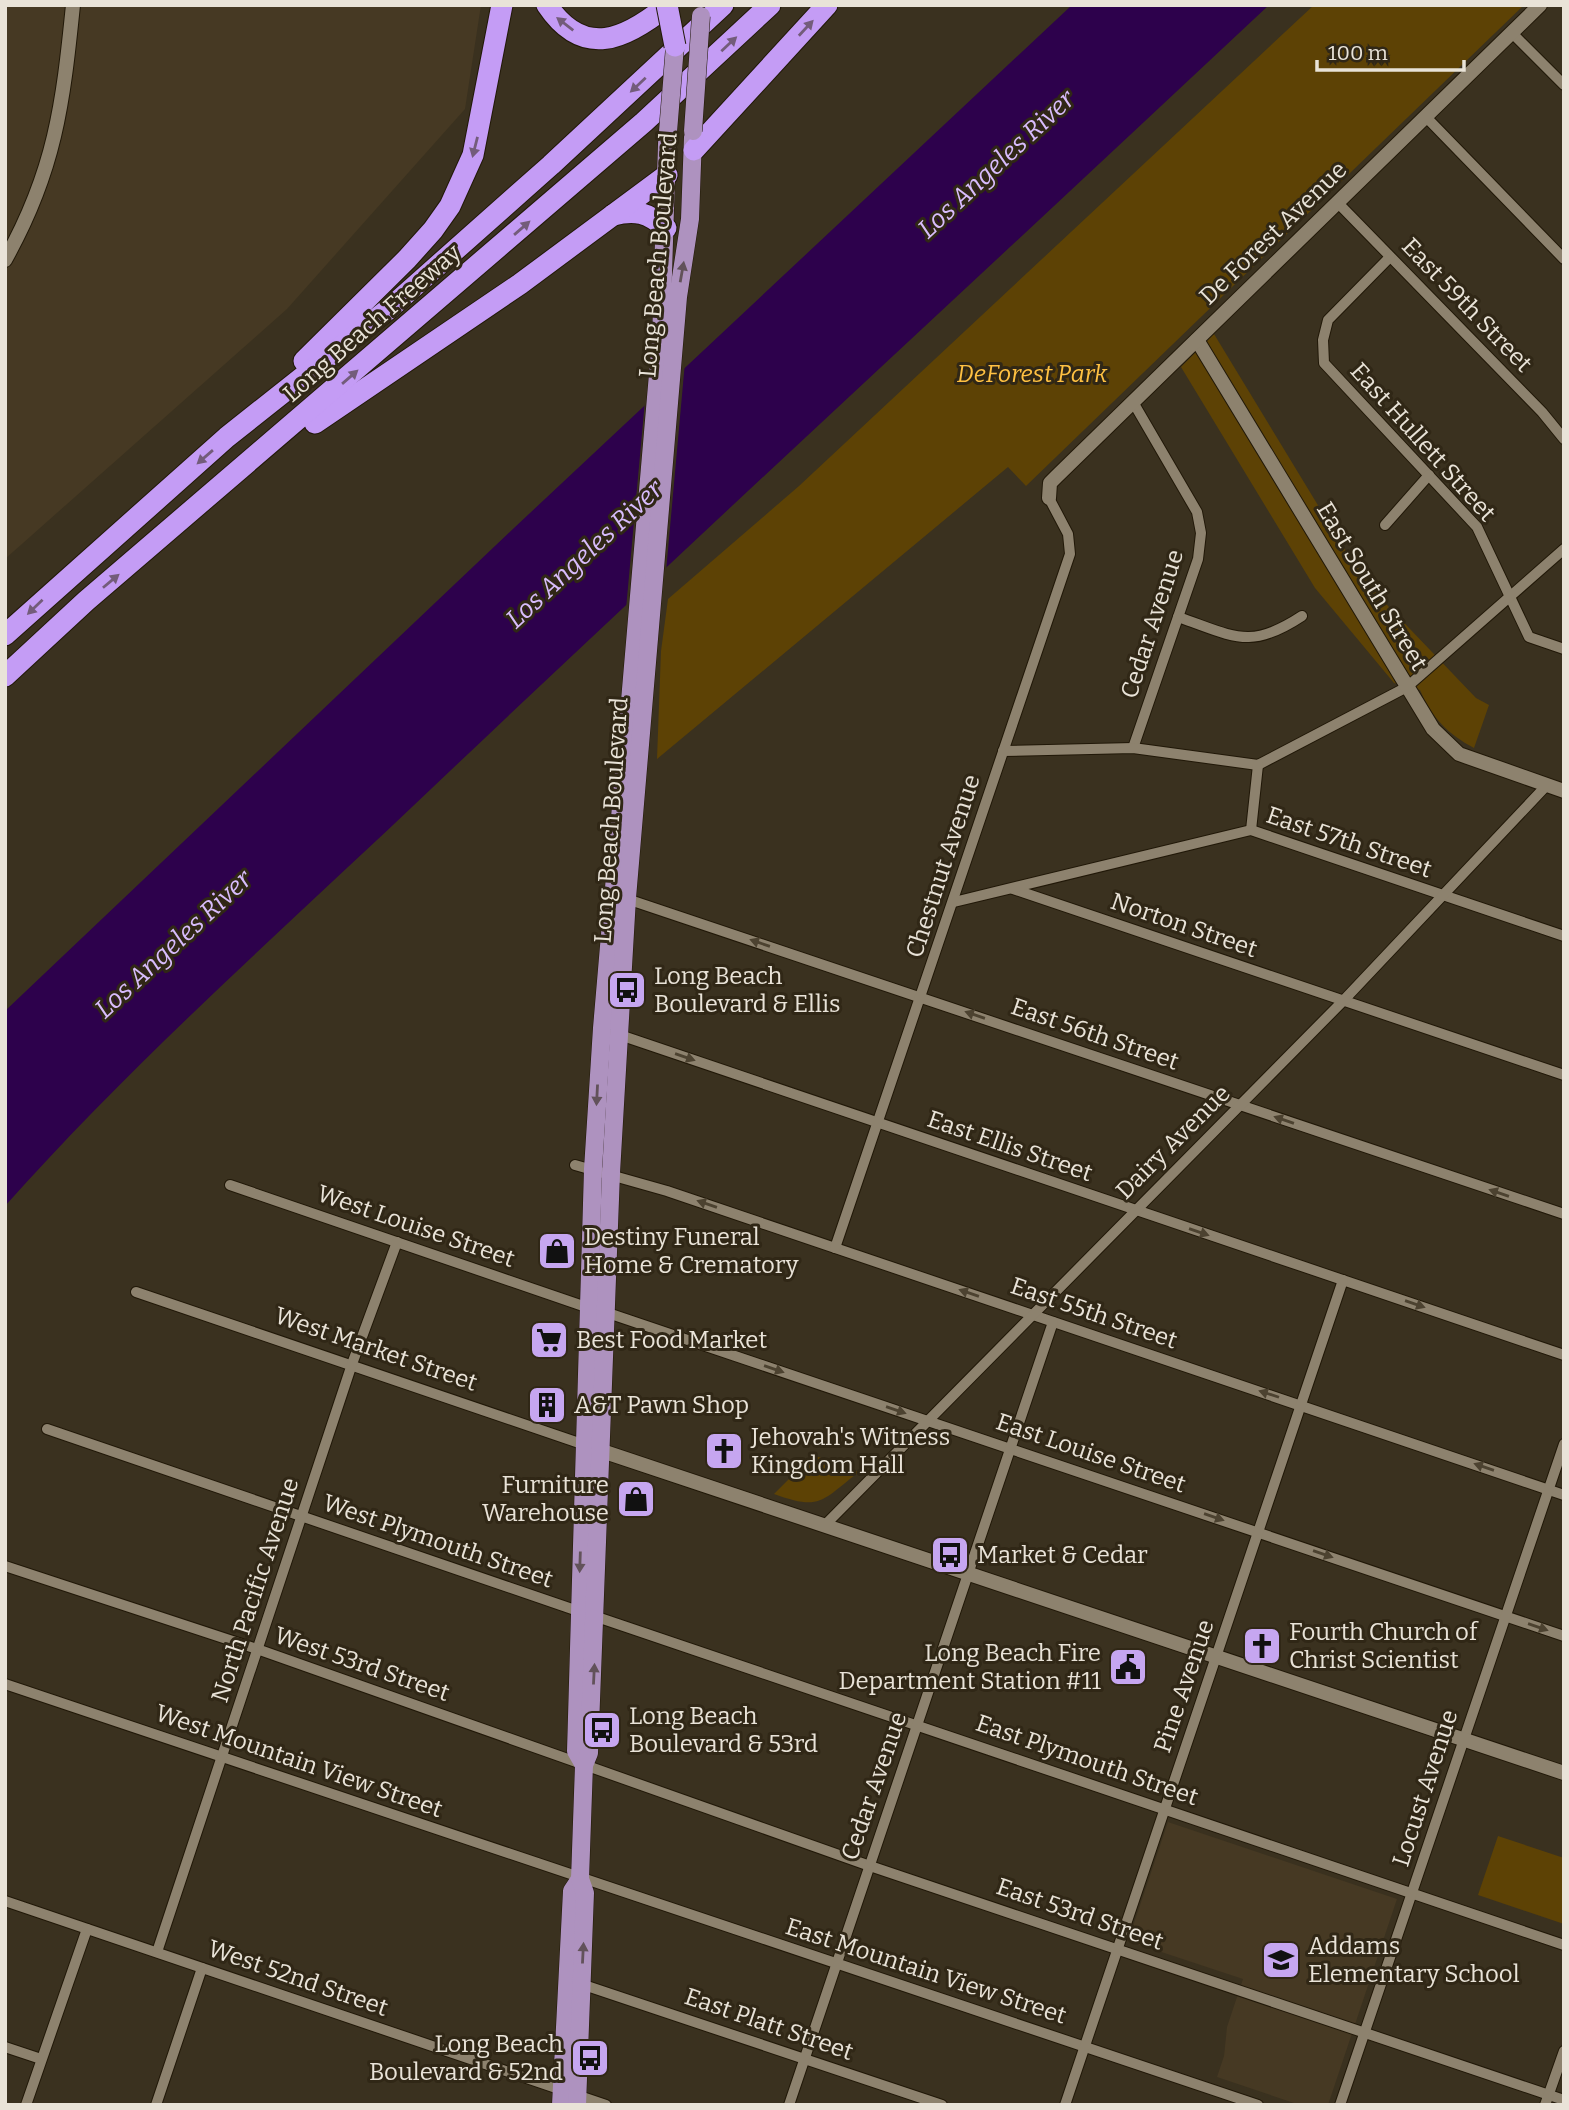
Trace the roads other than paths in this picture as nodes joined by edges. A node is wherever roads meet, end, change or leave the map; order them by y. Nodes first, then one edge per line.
1 (73, 5) edge
2 (502, 5) edge
3 (547, 5) edge
4 (668, 5) edge
5 (678, 5) edge
6 (693, 5) edge
7 (702, 5) edge
8 (723, 5) edge
9 (770, 5) edge
10 (827, 5) edge
11 (1540, 5) edge
12 (700, 32) junction
13 (1512, 33) junction
14 (674, 46) junction
15 (1564, 85) edge
16 (1426, 117) junction
17 (693, 141) junction
18 (667, 174) junction
19 (1336, 202) junction
20 (608, 217) junction
21 (666, 228) junction
22 (1390, 257) junction
23 (1564, 259) edge
24 (5, 260) edge
25 (668, 340) junction
26 (1197, 340) junction
27 (1133, 402) junction
28 (227, 437) junction
29 (1564, 439) edge
30 (1430, 475) junction
31 (225, 486) junction
32 (1049, 498) joint
33 (1385, 525) dead end
34 (1564, 550) edge
35 (1509, 597) junction
36 (1302, 616) dead end
37 (1178, 617) junction
38 (5, 635) edge
39 (1564, 649) edge
40 (5, 676) edge
41 (1407, 687) junction
42 (1133, 748) junction
43 (1003, 751) junction
44 (1258, 765) junction
45 (1547, 785) junction
46 (1564, 791) edge
47 (1251, 830) junction
48 (1012, 888) junction
49 (1443, 896) junction
50 (620, 897) junction
51 (954, 902) junction
52 (1564, 936) edge
53 (922, 997) junction
54 (1343, 1001) junction
55 (601, 1028) junction
56 (620, 1035) junction
57 (1564, 1075) edge
58 (1240, 1105) junction
59 (878, 1123) junction
60 (584, 1167) junction
61 (611, 1173) junction
62 (230, 1185) dead end
63 (1135, 1210) junction
64 (1564, 1214) edge
65 (397, 1242) junction
66 (835, 1248) junction
67 (1343, 1280) junction
68 (136, 1292) dead end
69 (597, 1310) junction
70 (1034, 1315) junction
71 (1053, 1322) junction
72 (1564, 1355) edge
73 (352, 1364) junction
74 (1301, 1405) junction
75 (928, 1421) junction
76 (47, 1430) dead end
77 (1564, 1444) edge
78 (593, 1448) junction
79 (1010, 1448) junction
80 (1548, 1489) junction
81 (1564, 1494) edge
82 (301, 1517) junction
83 (825, 1525) junction
84 (1258, 1532) junction
85 (5, 1566) edge
86 (968, 1573) junction
87 (578, 1611) junction
88 (1506, 1616) junction
89 (597, 1617) junction
90 (1564, 1636) edge
91 (257, 1649) junction
92 (1216, 1657) junction
93 (5, 1684) edge
94 (917, 1724) junction
95 (1463, 1740) junction
96 (223, 1757) junction
97 (584, 1765) junction
98 (1564, 1773) edge
99 (1164, 1808) junction
100 (870, 1866) junction
101 (580, 1878) junction
102 (1412, 1894) junction
103 (5, 1901) edge
104 (87, 1929) junction
105 (1564, 1945) edge
106 (1118, 1949) junction
107 (157, 1952) junction
108 (837, 1962) junction
109 (202, 1968) junction
110 (581, 1984) junction
111 (1364, 2034) junction
112 (1085, 2046) junction
113 (5, 2047) edge
114 (1564, 2051) edge
115 (805, 2058) junction
116 (41, 2059) junction
117 (569, 2099) edge
118 (1547, 2100) edge
119 (1564, 2100) edge
120 (26, 2105) edge
121 (156, 2105) edge
122 (606, 2105) edge
123 (789, 2105) edge
124 (942, 2105) edge
125 (1065, 2105) edge
126 (1258, 2105) edge
127 (1340, 2105) edge

1 - 24 street
2 -> 28 highway
4 -> 3 highway
4 - 14 highway, bridge
5 - 14 main road, Long Beach Boulevard, bridge
6 - 12 main road
7 - 12 main road, Long Beach Boulevard, bridge
8 -> 28 highway, Long Beach Freeway
31 -> 9 highway, Long Beach Freeway
17 -> 10 highway
11 - 13 street, De Forest Avenue
12 - 17 main road, Long Beach Boulevard, bridge
13 - 15 street
13 - 16 street, De Forest Avenue
14 - 18 main road, Long Beach Boulevard, bridge
16 - 19 street, De Forest Avenue
16 - 23 street
17 - 18 main road
25 -> 17 main road, Long Beach Boulevard
18 - 20 highway
18 - 21 main road, Long Beach Boulevard
19 - 22 street, East 59th Street
19 - 26 street, De Forest Avenue
20 - 21 highway
20 - 31 highway
21 - 25 main road, Long Beach Boulevard
22 - 29 street, East 59th Street
22 - 30 street, East Hullett Street
25 - 50 main road, Long Beach Boulevard
26 - 27 street, De Forest Avenue
26 - 41 street, East South Street
27 - 32 street, De Forest Avenue
27 - 37 street, Cedar Avenue
28 -> 38 highway, Long Beach Freeway
30 - 33 street
30 - 35 street, East Hullett Street
40 -> 31 highway, Long Beach Freeway
32 - 43 street, Chestnut Avenue
34 - 35 street
35 - 39 street, East Hullett Street
35 - 41 street
36 - 37 street
37 - 42 street, Cedar Avenue
41 - 44 street
41 - 45 street, East South Street
42 - 43 street
42 - 44 street
43 - 51 street, Chestnut Avenue
44 - 47 street
45 - 46 street, East South Street
45 - 49 street, Dairy Avenue
47 - 48 street, East 57th Street
47 - 49 street, East 57th Street
48 - 51 street, East 57th Street
48 - 54 street, Norton Street
49 - 52 street, East 57th Street
49 - 54 street, Dairy Avenue
53 -> 50 street, East 56th Street
50 - 55 main road, Long Beach Boulevard
50 - 56 main road, Long Beach Boulevard
51 - 53 street, Chestnut Avenue
58 -> 53 street, East 56th Street
53 - 59 street, Chestnut Avenue
54 - 57 street, Norton Street
54 - 58 street, Dairy Avenue
55 - 56 street, East Ellis Street
55 -> 60 main road, Long Beach Boulevard
56 -> 59 street, East Ellis Street
56 - 61 main road, Long Beach Boulevard
58 - 63 street, Dairy Avenue
64 -> 58 street, East 56th Street
59 - 63 street, East Ellis Street
59 - 66 street, Chestnut Avenue
60 - 61 street, East 55th Street
60 - 69 main road, Long Beach Boulevard
66 -> 61 street, East 55th Street
61 - 69 main road, Long Beach Boulevard
62 - 65 street, West Louise Street
63 -> 67 street, East Ellis Street
63 - 70 street, Dairy Avenue
65 - 69 street, West Louise Street
65 - 73 street, North Pacific Avenue
70 -> 66 street, East 55th Street
67 -> 72 street, East Ellis Street
67 - 74 street, Pine Avenue
68 - 73 street, West Market Street
69 -> 75 street, East Louise Street
69 - 78 main road, Long Beach Boulevard
70 - 71 street, East 55th Street
70 - 75 street, Dairy Avenue
74 -> 71 street, East 55th Street
71 - 79 street, Cedar Avenue
73 - 78 street, West Market Street
73 - 82 street, North Pacific Avenue
80 -> 74 street, East 55th Street
74 - 84 street, Pine Avenue
75 - 79 street, East Louise Street
75 - 83 street, Dairy Avenue
76 - 82 street, West Plymouth Street
77 - 80 street, Locust Avenue
78 - 83 street
78 -> 87 main road, Long Beach Boulevard
78 - 89 main road, Long Beach Boulevard
79 -> 84 street, East Louise Street
79 - 86 street, Cedar Avenue
80 - 81 street, East 55th Street
80 - 88 street, Locust Avenue
82 - 87 street, West Plymouth Street
82 - 91 street, North Pacific Avenue
83 - 86 street
84 -> 88 street, East Louise Street
84 - 92 street, Pine Avenue
85 - 91 street, West 53rd Street
86 - 92 street
86 - 94 street, Cedar Avenue
87 - 97 main road, Long Beach Boulevard
88 -> 90 street, East Louise Street
88 - 95 street, Locust Avenue
89 - 94 street, East Plymouth Street
97 -> 89 main road, Long Beach Boulevard
91 - 96 street, North Pacific Avenue
91 - 97 street, West 53rd Street
92 - 95 street
92 - 99 street, Pine Avenue
93 - 96 street, West Mountain View Street
94 - 99 street, East Plymouth Street
94 - 100 street, Cedar Avenue
95 - 98 street
95 - 102 street, Locust Avenue
96 - 101 street, West Mountain View Street
96 - 107 street, North Pacific Avenue
97 - 100 street, East 53rd Street
97 - 101 main road, Long Beach Boulevard
99 - 102 street, East Plymouth Street
99 - 106 street, Pine Avenue
100 - 106 street, East 53rd Street
100 - 108 street, Cedar Avenue
101 - 108 street, East Mountain View Street
110 -> 101 main road, Long Beach Boulevard
101 - 117 main road, Long Beach Boulevard
102 - 105 street, East Plymouth Street
102 - 111 street, Locust Avenue
103 - 104 street, West 52nd Street
104 - 107 street, West 52nd Street
104 - 116 street
106 - 111 street, East 53rd Street
106 - 112 street, Pine Avenue
107 - 109 street, West 52nd Street
108 - 112 street, East Mountain View Street
108 - 115 street, Cedar Avenue
109 - 117 street, West 52nd Street
109 - 121 street
110 - 115 street, East Platt Street
110 - 117 main road, Long Beach Boulevard
111 - 118 street, East 53rd Street
111 - 127 street, Locust Avenue
112 - 125 street, Pine Avenue
112 - 126 street, East Mountain View Street
113 - 116 street
114 - 118 street
115 - 123 street, Cedar Avenue
115 - 124 street, East Platt Street
116 - 120 street
117 - 122 street, West 52nd Street
118 - 119 street, East 53rd Street

